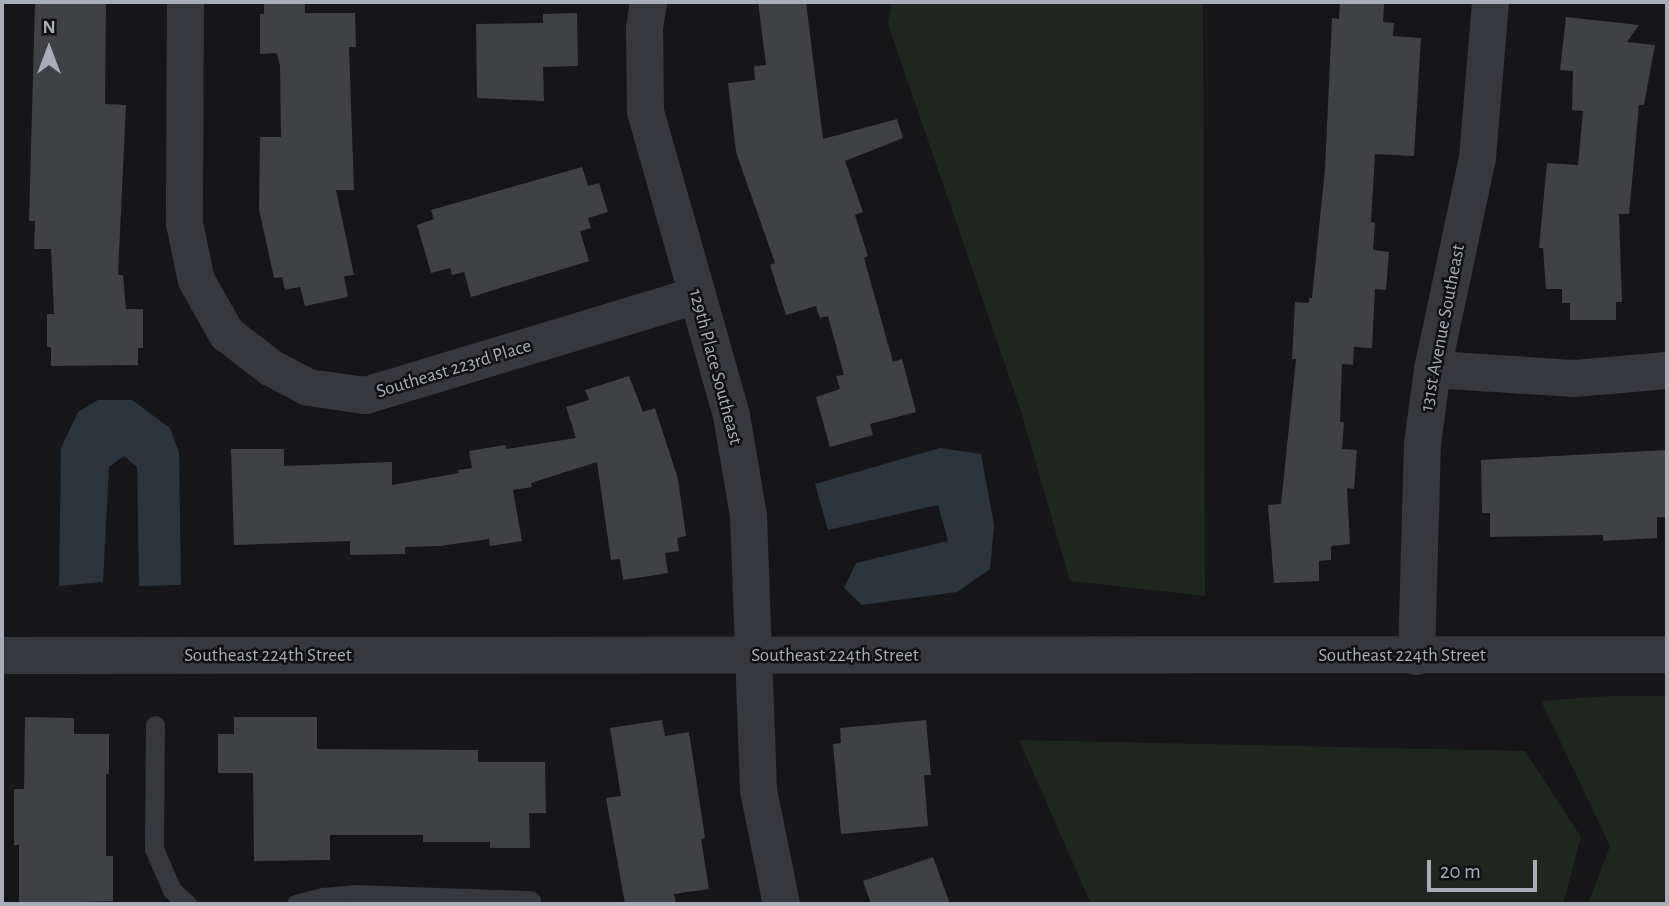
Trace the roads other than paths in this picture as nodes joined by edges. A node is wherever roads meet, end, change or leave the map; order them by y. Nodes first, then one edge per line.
1 (186, 2) edge
2 (648, 2) edge
3 (1490, 2) edge
4 (696, 295) junction
5 (1432, 369) junction
6 (1667, 370) edge
7 (1667, 654) edge
8 (2, 655) edge
9 (751, 656) junction
10 (1416, 656) junction
11 (155, 725) dead end
12 (531, 900) dead end
13 (187, 904) edge
14 (296, 904) edge
15 (781, 904) edge

1 - 4 street, Southeast 223rd Place
2 - 4 street, 129th Place Southeast
3 - 5 street, 131st Avenue Southeast
4 - 9 street, 129th Place Southeast
5 - 6 street
5 - 10 street, 131st Avenue Southeast
7 - 10 street, Southeast 224th Street
8 - 9 street, Southeast 224th Street
9 - 10 street, Southeast 224th Street
9 - 15 street, 129th Place Southeast
11 - 13 lane
12 - 14 lane

